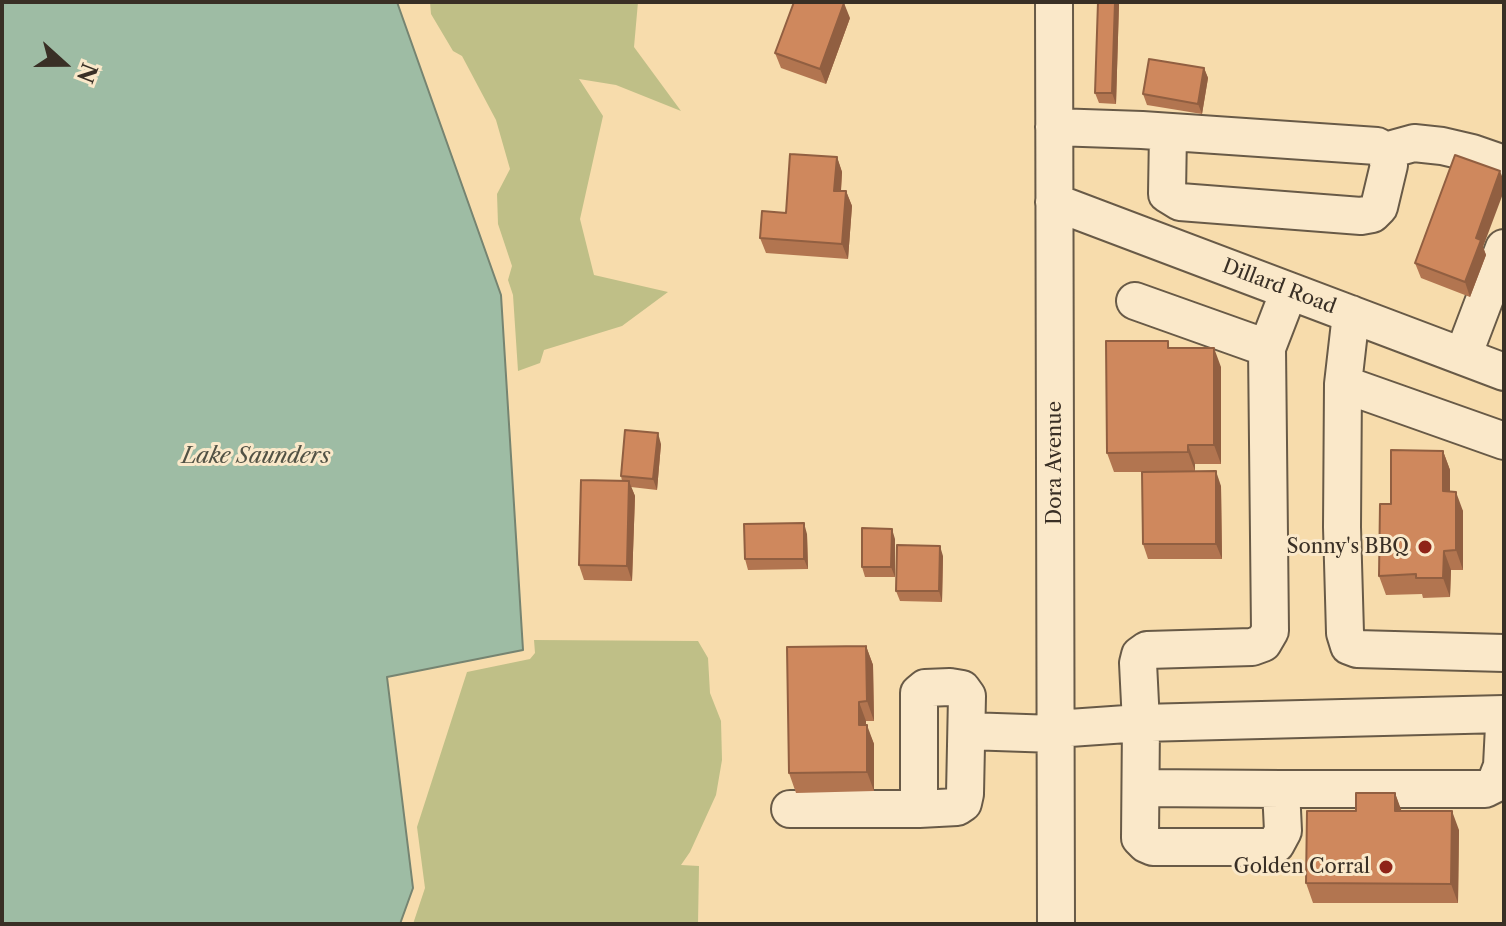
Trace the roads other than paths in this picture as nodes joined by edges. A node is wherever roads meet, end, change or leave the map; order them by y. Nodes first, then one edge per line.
1 (1054, 2) edge
2 (1054, 127) junction
3 (1168, 132) junction
4 (1385, 151) junction
5 (1504, 164) edge
6 (1054, 202) junction
7 (1504, 248) edge
8 (1289, 291) junction
9 (1135, 301) dead end
10 (1351, 314) junction
11 (1267, 348) junction
12 (1463, 356) junction
13 (1504, 372) edge
14 (1343, 384) junction
15 (1504, 441) edge
16 (1504, 653) edge
17 (1504, 716) edge
18 (1141, 723) junction
19 (1504, 726) edge
20 (967, 731) junction
21 (1055, 731) junction
22 (1142, 788) junction
23 (1281, 789) junction
24 (790, 809) dead end
25 (919, 809) junction
26 (1056, 924) edge

1 - 2 street, Dora Avenue
2 - 3 street
2 - 6 street, Dora Avenue
3 - 4 street
3 - 4 street
4 - 5 street
6 - 8 street, Dillard Road
6 - 21 street, Dora Avenue
7 - 12 street
8 - 10 street, Dillard Road
8 - 11 street
9 - 11 street
10 - 12 street, Dillard Road
10 - 14 street
11 - 18 street
12 - 13 street, Dillard Road
14 - 15 street
14 - 16 street
17 - 18 street
17 - 19 street
18 - 21 street
18 - 22 street
19 - 23 street
20 - 21 street
20 - 25 street
20 - 25 street
21 - 26 street, Dora Avenue
22 - 23 street
22 - 23 street
24 - 25 street

